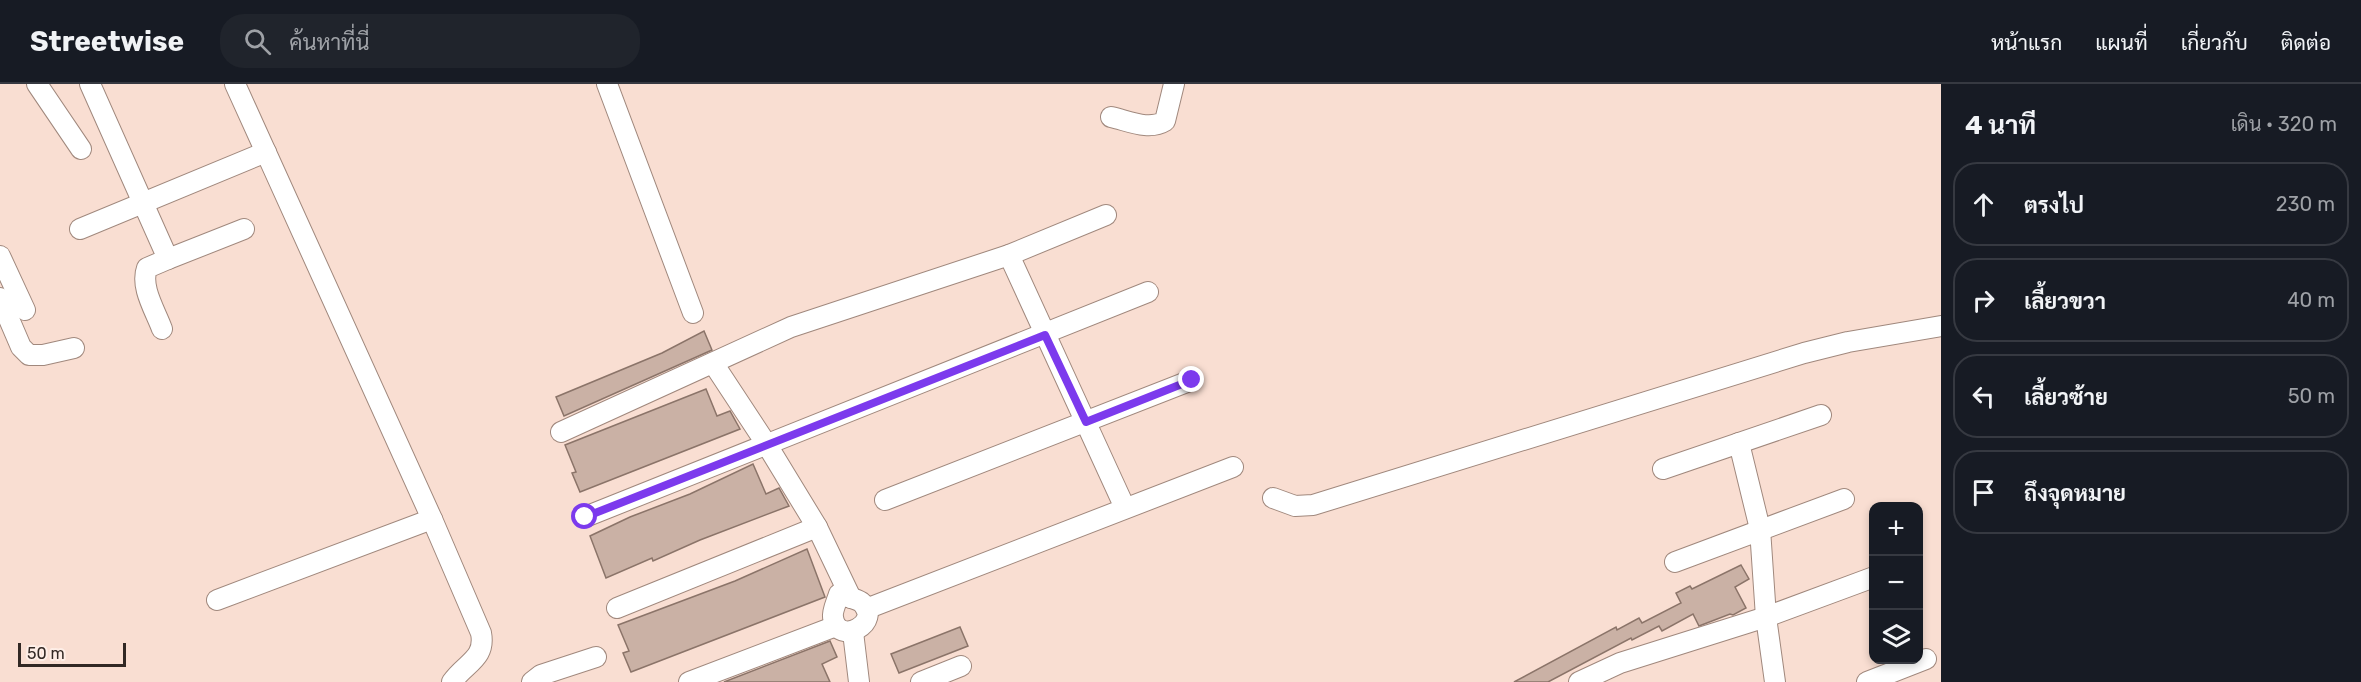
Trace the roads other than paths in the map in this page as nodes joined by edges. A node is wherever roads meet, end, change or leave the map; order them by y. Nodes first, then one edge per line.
1 (37, 84) edge
2 (90, 84) edge
3 (235, 84) edge
4 (606, 84) edge
5 (1174, 84) edge
6 (1112, 117) dead end
7 (81, 149) dead end
8 (266, 152) junction
9 (143, 202) junction
10 (1106, 215) dead end
11 (80, 229) dead end
12 (244, 229) dead end
13 (1009, 255) junction
14 (0, 257) edge
15 (168, 259) junction
16 (1148, 292) dead end
17 (0, 298) edge
18 (25, 310) dead end
19 (693, 313) dead end
20 (1941, 326) edge
21 (162, 329) dead end
22 (1045, 335) junction
23 (74, 348) dead end
24 (713, 363) junction
25 (1192, 380) dead end
26 (1821, 415) dead end
27 (1086, 422) junction
28 (561, 432) dead end
29 (1739, 443) junction
30 (767, 444) junction
31 (1233, 467) dead end
32 (1663, 469) dead end
33 (1273, 498) dead end
34 (1844, 499) dead end
35 (885, 500) dead end
36 (1125, 508) junction
37 (585, 517) dead end
38 (432, 519) junction
39 (817, 527) junction
40 (1760, 529) junction
41 (1675, 562) dead end
42 (1869, 579) edge
43 (217, 600) dead end
44 (859, 604) junction
45 (617, 608) dead end
46 (1766, 617) junction
47 (845, 629) junction
48 (596, 657) dead end
49 (1926, 659) dead end
50 (961, 666) dead end
51 (452, 682) edge
52 (532, 682) edge
53 (689, 682) edge
54 (860, 682) edge
55 (921, 682) edge
56 (1579, 682) edge
57 (1774, 682) edge
58 (1867, 682) edge

1 - 7 street
2 - 9 street
3 - 8 street
4 - 19 street
5 - 6 street
8 - 9 street
8 - 38 street
9 - 11 street
9 - 15 street
10 - 13 street
12 - 15 street
13 - 22 street
13 - 24 street
14 - 18 street
15 - 21 street
16 - 22 street
17 - 23 street
20 - 33 street
22 - 27 street
22 - 30 street
24 - 28 street
24 - 30 street
25 - 27 street
26 - 29 street
27 - 35 street
27 - 36 street
29 - 32 street
29 - 40 street
30 - 37 street
30 - 39 street
31 - 36 street
34 - 40 street
36 - 44 street
38 - 43 street
38 - 51 street
39 - 44 street
39 - 45 street
40 - 41 street
40 - 46 street
42 - 46 street
44 - 47 street
44 - 47 street
46 - 56 street
46 - 57 street
47 - 53 street
47 - 54 street
48 - 52 street
49 - 58 street
50 - 55 street

